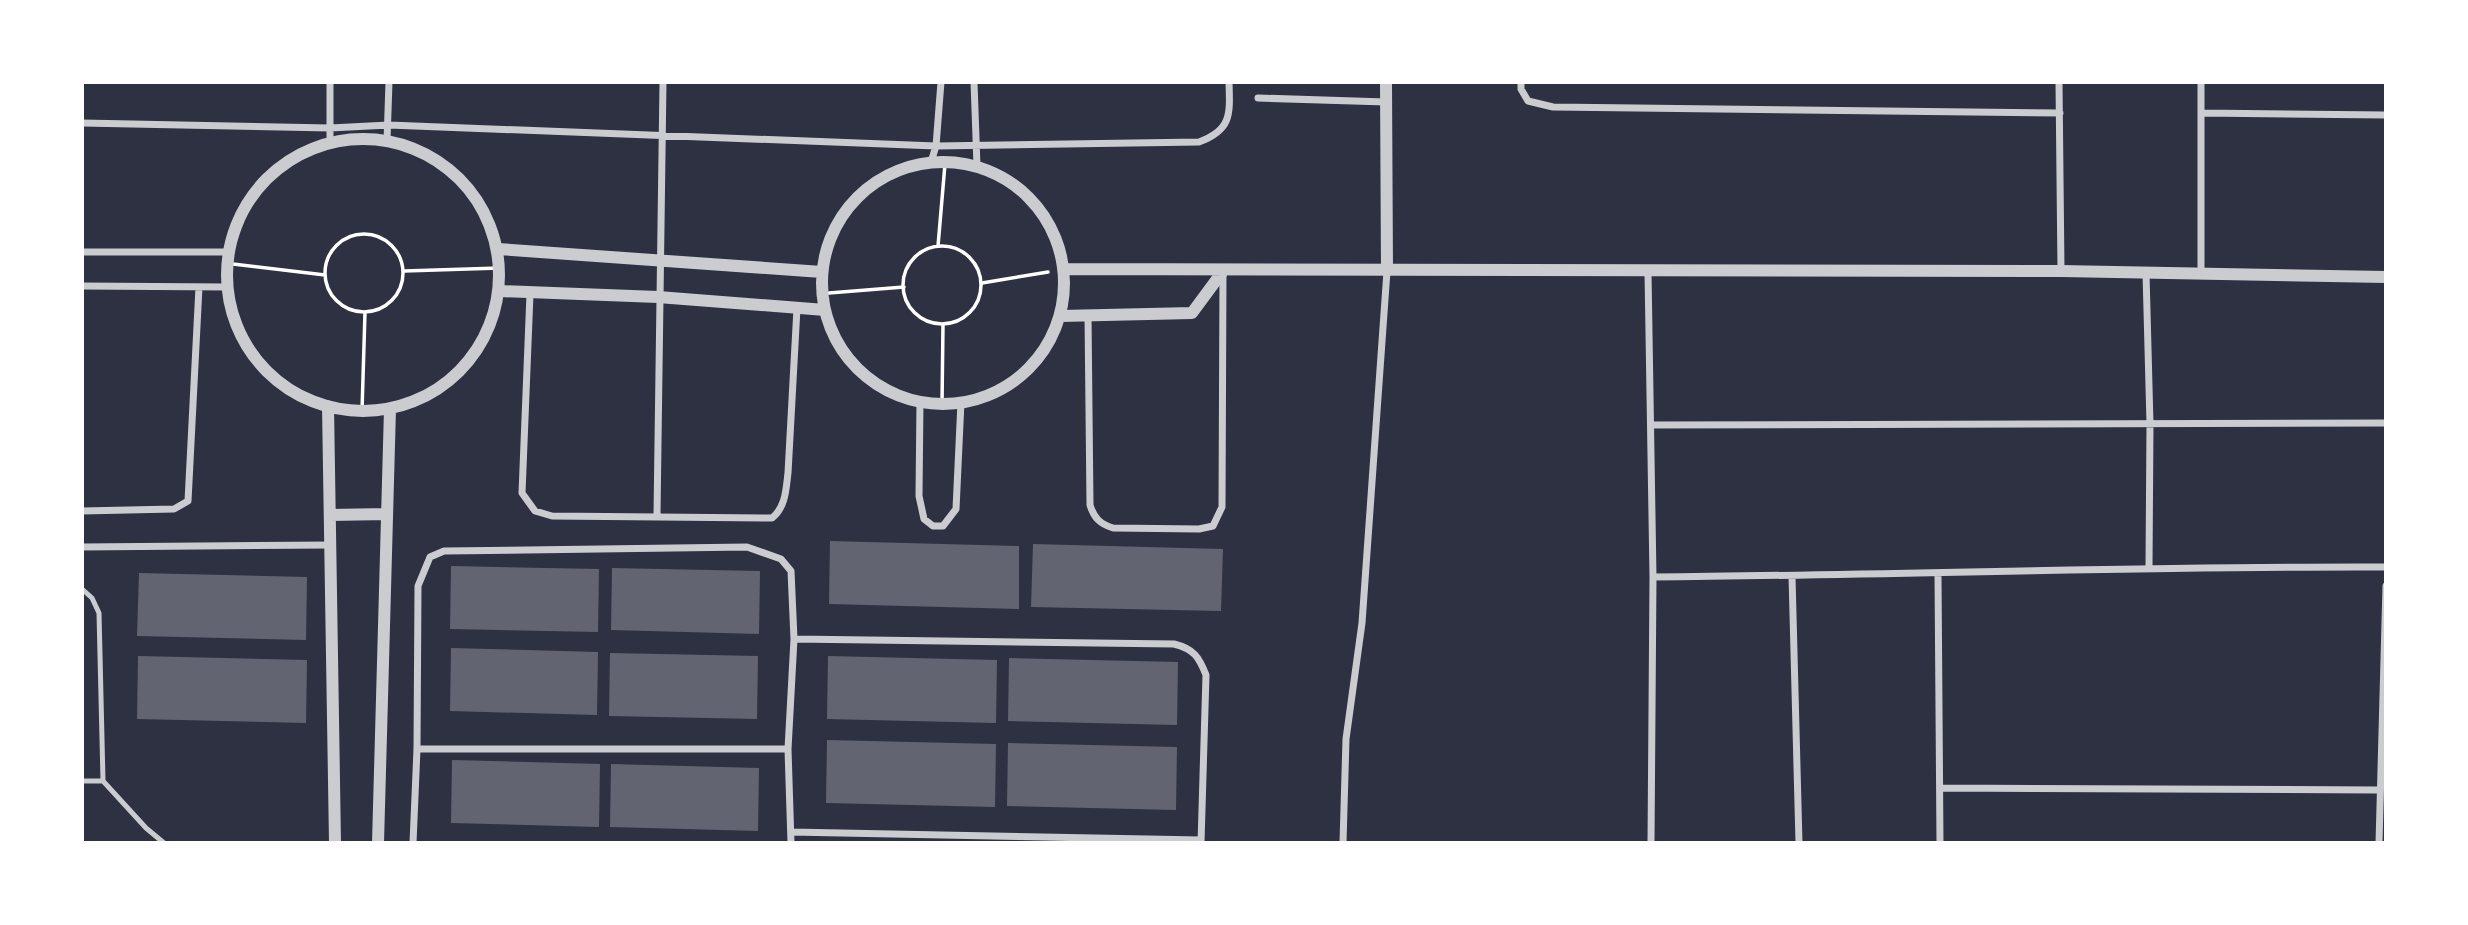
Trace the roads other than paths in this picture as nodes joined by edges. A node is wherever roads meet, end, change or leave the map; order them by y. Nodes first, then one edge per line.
1 (330, 82) edge
2 (389, 82) edge
3 (663, 82) edge
4 (941, 82) edge
5 (974, 82) edge
6 (1229, 82) edge
7 (1386, 82) edge
8 (2059, 82) edge
9 (2201, 82) edge
10 (1521, 86) edge
11 (1258, 98) dead end
12 (1386, 102) junction
13 (2060, 113) junction
14 (2201, 113) junction
15 (2386, 115) edge
16 (82, 122) edge
17 (389, 125) junction
18 (330, 128) junction
19 (663, 136) junction
20 (387, 141) junction
21 (330, 142) junction
22 (936, 146) junction
23 (975, 146) junction
24 (931, 162) junction
25 (977, 166) junction
26 (498, 249) junction
27 (82, 252) edge
28 (228, 257) junction
29 (660, 262) junction
30 (1064, 269) junction
31 (1223, 271) junction
32 (1387, 271) junction
33 (2061, 271) junction
34 (822, 272) junction
35 (1648, 272) junction
36 (2146, 273) junction
37 (2201, 275) junction
38 (2386, 277) edge
39 (82, 286) edge
40 (199, 287) junction
41 (227, 287) junction
42 (499, 291) junction
43 (530, 294) junction
44 (658, 297) junction
45 (797, 308) junction
46 (825, 310) junction
47 (1088, 315) junction
48 (1061, 316) junction
49 (920, 401) junction
50 (961, 402) junction
51 (328, 407) junction
52 (390, 409) junction
53 (2386, 423) edge
54 (2150, 424) junction
55 (1651, 425) junction
56 (82, 511) edge
57 (387, 514) junction
58 (330, 515) junction
59 (657, 515) junction
60 (330, 545) junction
61 (82, 547) edge
62 (2149, 566) junction
63 (2386, 567) edge
64 (1938, 574) junction
65 (1792, 576) junction
66 (1653, 577) junction
67 (2386, 586) edge
68 (82, 589) edge
69 (794, 639) junction
70 (788, 748) junction
71 (417, 749) junction
72 (82, 781) edge
73 (103, 781) junction
74 (1942, 788) junction
75 (2378, 790) junction
76 (791, 832) junction
77 (1201, 841) edge
78 (164, 843) edge
79 (335, 843) edge
80 (378, 843) edge
81 (413, 843) edge
82 (791, 843) edge
83 (1343, 843) edge
84 (1651, 843) edge
85 (1799, 843) edge
86 (1940, 843) edge
87 (2379, 843) edge

1 - 18 street
2 - 17 street
3 - 19 street
4 - 22 street
5 - 23 street
6 - 23 street
7 - 12 street
8 - 13 street
9 - 14 street
10 - 13 street
11 - 12 street
12 - 32 street
13 - 33 street
14 - 15 street
14 - 37 street
16 - 18 street
17 - 18 street
17 - 19 street
17 - 20 street
18 - 21 street
19 - 22 street
19 - 29 street
20 - 21 street
20 - 26 street
21 - 28 street
22 - 23 street
22 - 24 street
23 - 25 street
24 - 25 street
24 - 34 street
25 - 30 street
26 - 29 street
26 - 42 street
27 - 28 street
28 - 41 street
29 - 34 street
29 - 44 street
30 - 31 street
30 - 48 street
31 - 32 street
31 - 47 street
31 - 47 street
32 - 35 street
32 - 83 street
33 - 35 street
33 - 36 street
34 - 46 street
35 - 55 street
36 - 37 street
36 - 54 street
37 - 38 street
39 - 40 street
40 - 41 street
40 - 56 street
41 - 51 street
42 - 43 street
42 - 52 street
43 - 44 street
43 - 59 street
44 - 45 street
44 - 59 street
45 - 46 street
45 - 59 street
46 - 49 street
47 - 48 street
48 - 50 street
49 - 50 street
49 - 50 street
51 - 52 street
51 - 58 street
52 - 57 street
53 - 54 street
54 - 55 street
54 - 62 street
55 - 66 street
57 - 58 street
57 - 80 street
58 - 60 street
60 - 61 street
60 - 79 street
62 - 63 street
62 - 64 street
64 - 65 street
64 - 74 street
65 - 66 street
65 - 85 street
66 - 84 street
67 - 75 street
68 - 73 lane
69 - 70 street
69 - 71 street
69 - 77 street
70 - 71 street
70 - 76 street
71 - 81 street
72 - 73 lane
73 - 78 lane
74 - 75 street
74 - 86 street
75 - 87 street
76 - 77 street
76 - 82 street

